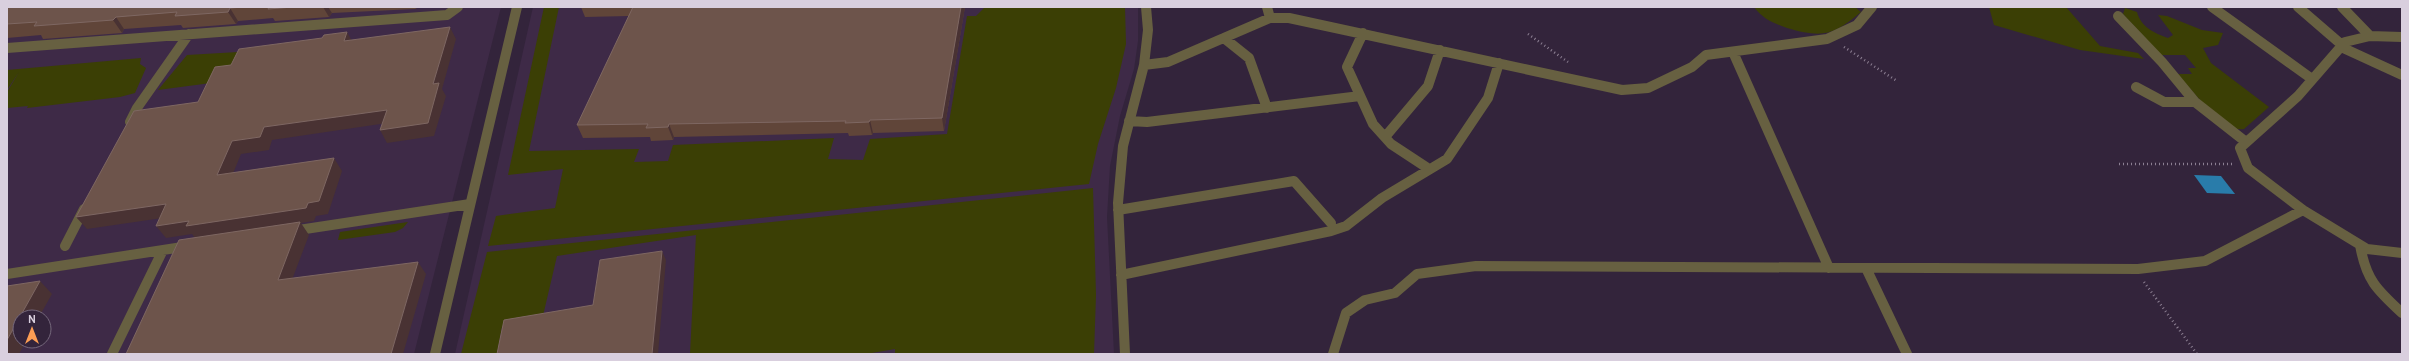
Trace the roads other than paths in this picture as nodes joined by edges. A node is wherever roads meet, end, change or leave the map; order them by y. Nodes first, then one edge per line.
1 (426, 7) edge
2 (458, 7) edge
3 (517, 7) edge
4 (1146, 7) edge
5 (1267, 7) edge
6 (1872, 7) edge
7 (2212, 7) edge
8 (2298, 7) edge
9 (2342, 7) edge
10 (2118, 16) dead end
11 (421, 17) junction
12 (1270, 18) junction
13 (189, 34) junction
14 (1363, 34) junction
15 (2370, 36) junction
16 (2402, 37) edge
17 (1224, 38) junction
18 (2342, 46) junction
19 (7, 48) edge
20 (1440, 50) junction
21 (1733, 52) junction
22 (1499, 63) junction
23 (1144, 65) junction
24 (2402, 75) edge
25 (2312, 79) junction
26 (2136, 87) dead end
27 (1360, 96) junction
28 (2195, 102) junction
29 (1267, 108) junction
30 (1129, 121) junction
31 (126, 129) edge
32 (1385, 137) junction
33 (2246, 142) junction
34 (1424, 171) junction
35 (90, 198) edge
36 (470, 204) junction
37 (1118, 210) junction
38 (2303, 210) junction
39 (1331, 223) dead end
40 (281, 232) edge
41 (202, 244) edge
42 (2360, 245) junction
43 (65, 246) dead end
44 (163, 250) junction
45 (2402, 253) edge
46 (1829, 268) junction
47 (1866, 268) junction
48 (7, 274) edge
49 (1121, 275) junction
50 (2402, 313) edge
51 (112, 354) edge
52 (435, 354) edge
53 (1124, 354) edge
54 (1333, 354) edge
55 (1907, 354) edge

1 - 11 street
2 - 11 street
3 - 36 street
4 - 23 street
5 - 12 street
6 - 21 street
7 - 25 street
8 - 18 street
9 - 15 street
10 - 28 street
11 - 13 street
12 - 14 street
12 - 17 street
13 - 19 street
13 - 31 street
14 - 20 street
14 - 27 street
15 - 16 street
15 - 18 street
17 - 23 street
17 - 29 street
18 - 24 street
18 - 25 street
20 - 22 street
20 - 32 street
21 - 22 street
21 - 46 street
22 - 34 street
23 - 30 street
25 - 33 street
26 - 28 street
27 - 29 street
27 - 32 street
28 - 33 street
29 - 30 street
30 - 37 street
32 - 34 street
33 - 38 street
34 - 49 street
35 - 43 street
36 - 40 street
36 - 52 street
37 - 39 street
37 - 49 street
38 - 42 street
38 - 47 street
41 - 44 street
42 - 45 street
42 - 50 street
44 - 48 street
44 - 51 street
46 - 47 street
46 - 54 street
47 - 55 street
49 - 53 street

